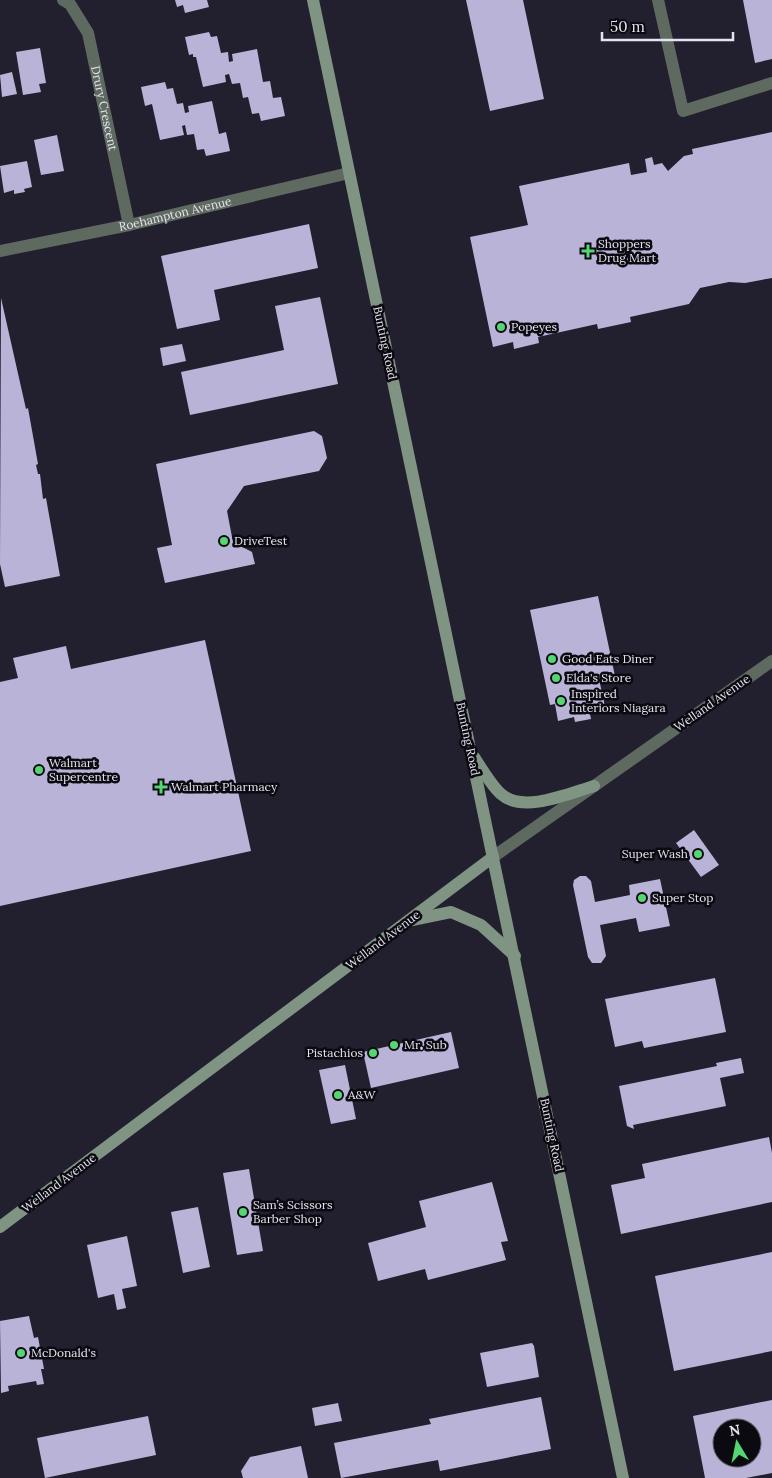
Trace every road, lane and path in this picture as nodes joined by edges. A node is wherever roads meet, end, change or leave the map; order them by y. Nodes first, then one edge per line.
1 (63, 0) edge
2 (313, 0) edge
3 (658, 0) edge
4 (772, 83) edge
5 (349, 173) junction
6 (129, 225) junction
7 (0, 251) edge
8 (772, 661) edge
9 (472, 754) junction
10 (594, 786) junction
11 (493, 857) junction
12 (407, 921) junction
13 (515, 956) junction
14 (0, 1227) edge
15 (623, 1478) edge

1 - 6 street, Drury Crescent
2 - 5 main road, Bunting Road
3 - 4 street
5 - 6 street, Roehampton Avenue
5 - 9 main road, Bunting Road
6 - 7 street, Roehampton Avenue
8 - 10 street, Welland Avenue
9 - 10 main road
9 - 11 main road, Bunting Road
10 - 11 street, Welland Avenue
11 - 12 main road, Welland Avenue
11 - 13 main road, Bunting Road
12 - 13 main road
12 - 14 main road, Welland Avenue
13 - 15 main road, Bunting Road

